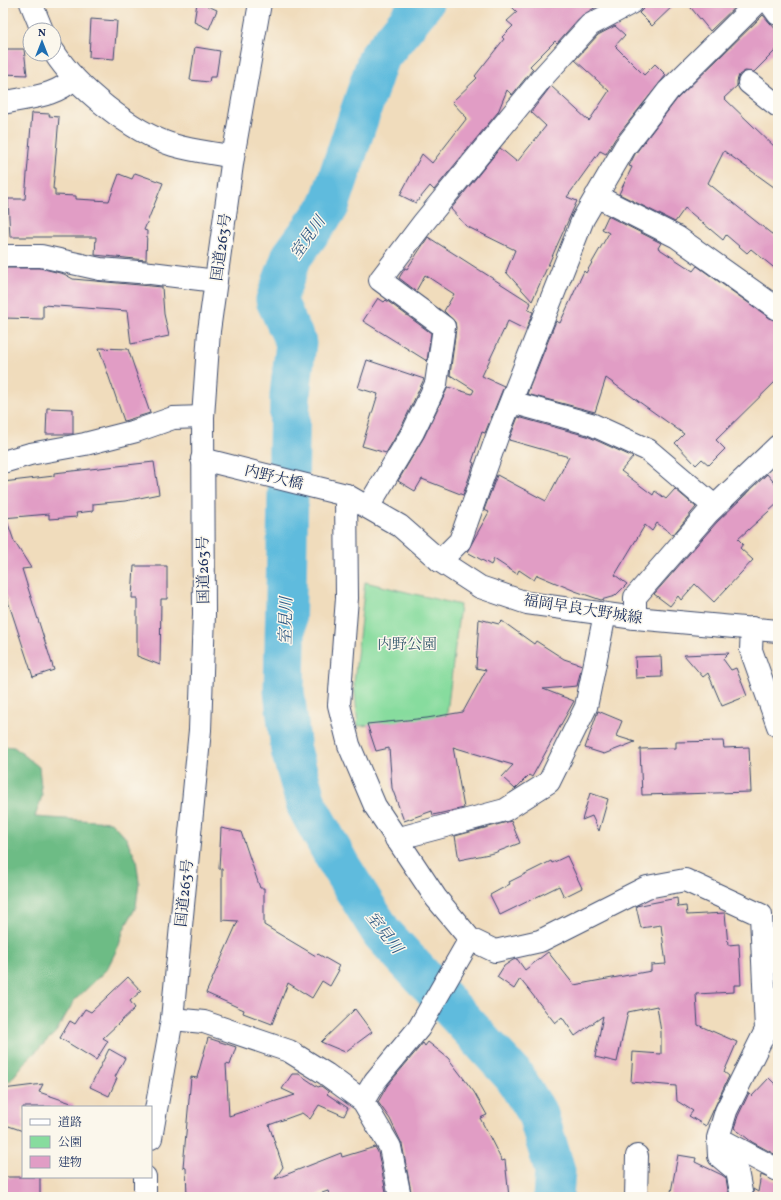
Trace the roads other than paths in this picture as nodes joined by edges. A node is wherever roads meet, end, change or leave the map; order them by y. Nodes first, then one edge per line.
1 (31, 3) edge
2 (260, 3) edge
3 (631, 3) edge
4 (757, 3) edge
5 (770, 3) edge
6 (778, 14) edge
7 (39, 22) edge
8 (62, 62) edge
9 (74, 78) junction
10 (750, 83) dead end
11 (3, 103) edge
12 (778, 106) edge
13 (233, 157) junction
14 (596, 196) junction
15 (3, 256) edge
16 (216, 281) junction
17 (778, 309) edge
18 (511, 402) junction
19 (203, 417) junction
20 (778, 446) edge
21 (202, 458) junction
22 (3, 462) edge
23 (346, 494) junction
24 (714, 506) junction
25 (368, 507) junction
26 (440, 561) junction
27 (605, 614) junction
28 (635, 618) junction
29 (752, 628) junction
30 (778, 631) edge
31 (778, 726) edge
32 (396, 839) junction
33 (470, 939) junction
34 (172, 1020) junction
35 (363, 1101) junction
36 (152, 1132) edge
37 (718, 1138) junction
38 (637, 1156) dead end
39 (778, 1170) edge
40 (145, 1178) edge
41 (145, 1197) edge
42 (400, 1197) edge
43 (636, 1197) edge
44 (742, 1197) edge

1 - 7 main road
2 - 13 main road, 国道263号
3 - 25 main road
4 - 14 main road
5 - 6 main road
8 - 9 main road
9 - 11 main road
9 - 13 main road
10 - 12 main road
13 - 16 main road, 国道263号
14 - 17 main road
14 - 18 main road
15 - 16 main road
16 - 19 main road, 国道263号
18 - 24 main road
18 - 26 main road
19 - 21 main road, 国道263号
19 - 22 main road
20 - 24 main road
21 - 23 main road, 内野大橋
21 - 34 main road, 国道263号
23 - 25 main road, 福岡早良大野城線
23 - 32 main road
24 - 28 main road
25 - 26 main road, 福岡早良大野城線
26 - 27 main road, 福岡早良大野城線
27 - 28 main road, 福岡早良大野城線
27 - 32 main road
28 - 29 main road, 福岡早良大野城線
29 - 30 main road, 福岡早良大野城線
29 - 31 main road
32 - 33 main road
33 - 35 main road
33 - 37 main road
34 - 35 main road
34 - 36 main road, 国道263号
35 - 42 main road
37 - 39 main road
37 - 44 main road
38 - 43 main road
40 - 41 main road

